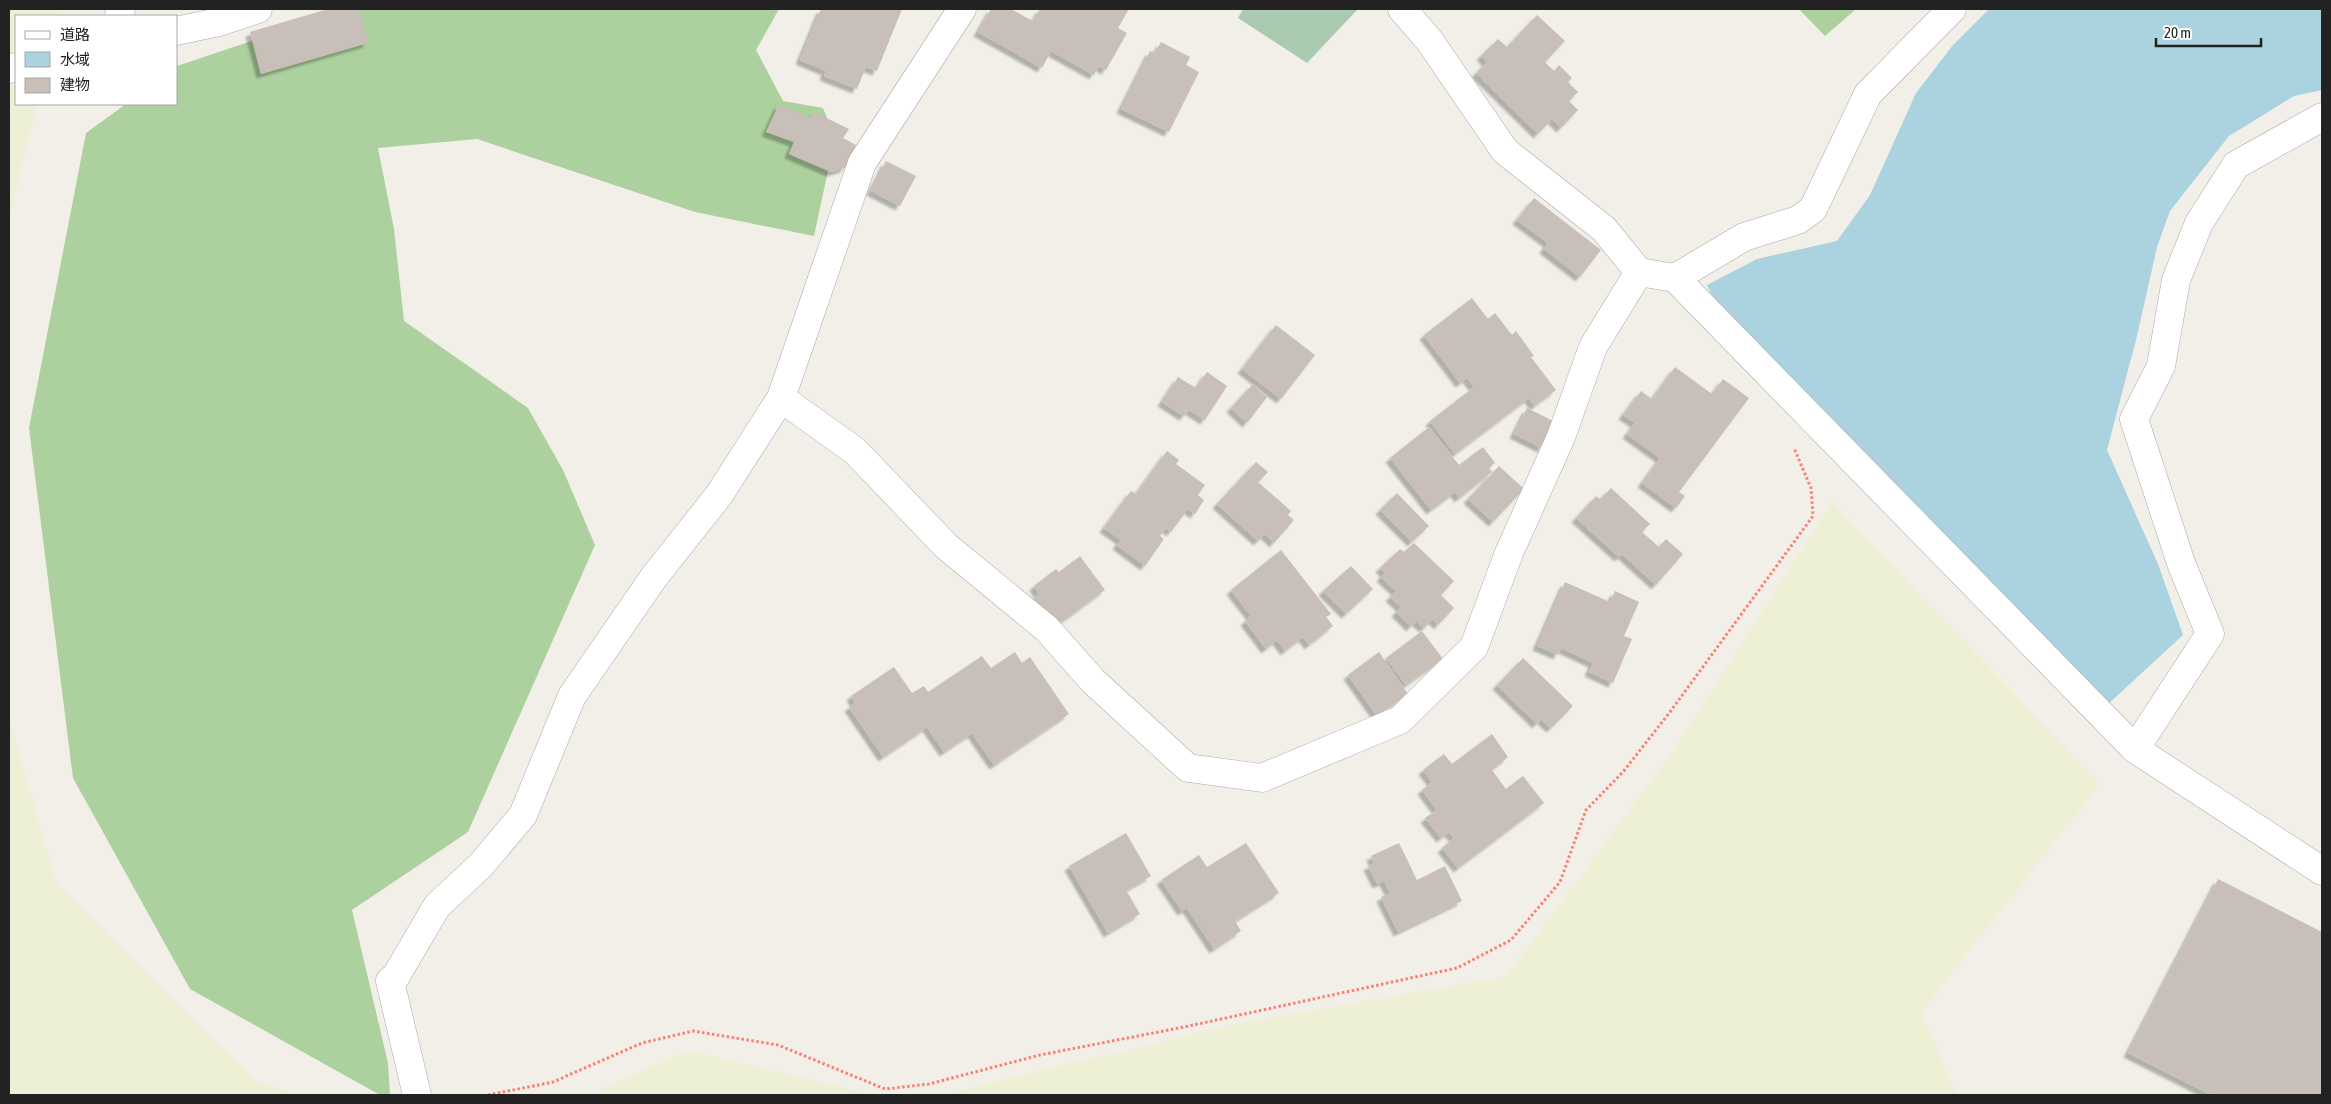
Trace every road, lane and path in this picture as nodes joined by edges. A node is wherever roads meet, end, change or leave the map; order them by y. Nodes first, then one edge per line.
1 (258, 9) edge
2 (962, 9) edge
3 (1402, 9) edge
4 (1952, 9) edge
5 (178, 31) edge
6 (2322, 117) edge
7 (1639, 272) junction
8 (1675, 278) junction
9 (781, 398) junction
10 (1792, 444) dead end
11 (2136, 749) junction
12 (2322, 872) edge
13 (417, 1095) edge
14 (488, 1095) edge

1 - 5 street
2 - 9 street
3 - 7 street
4 - 8 street
6 - 11 street
7 - 8 street
7 - 9 street
8 - 11 street
9 - 13 street
10 - 14 path
11 - 12 street

